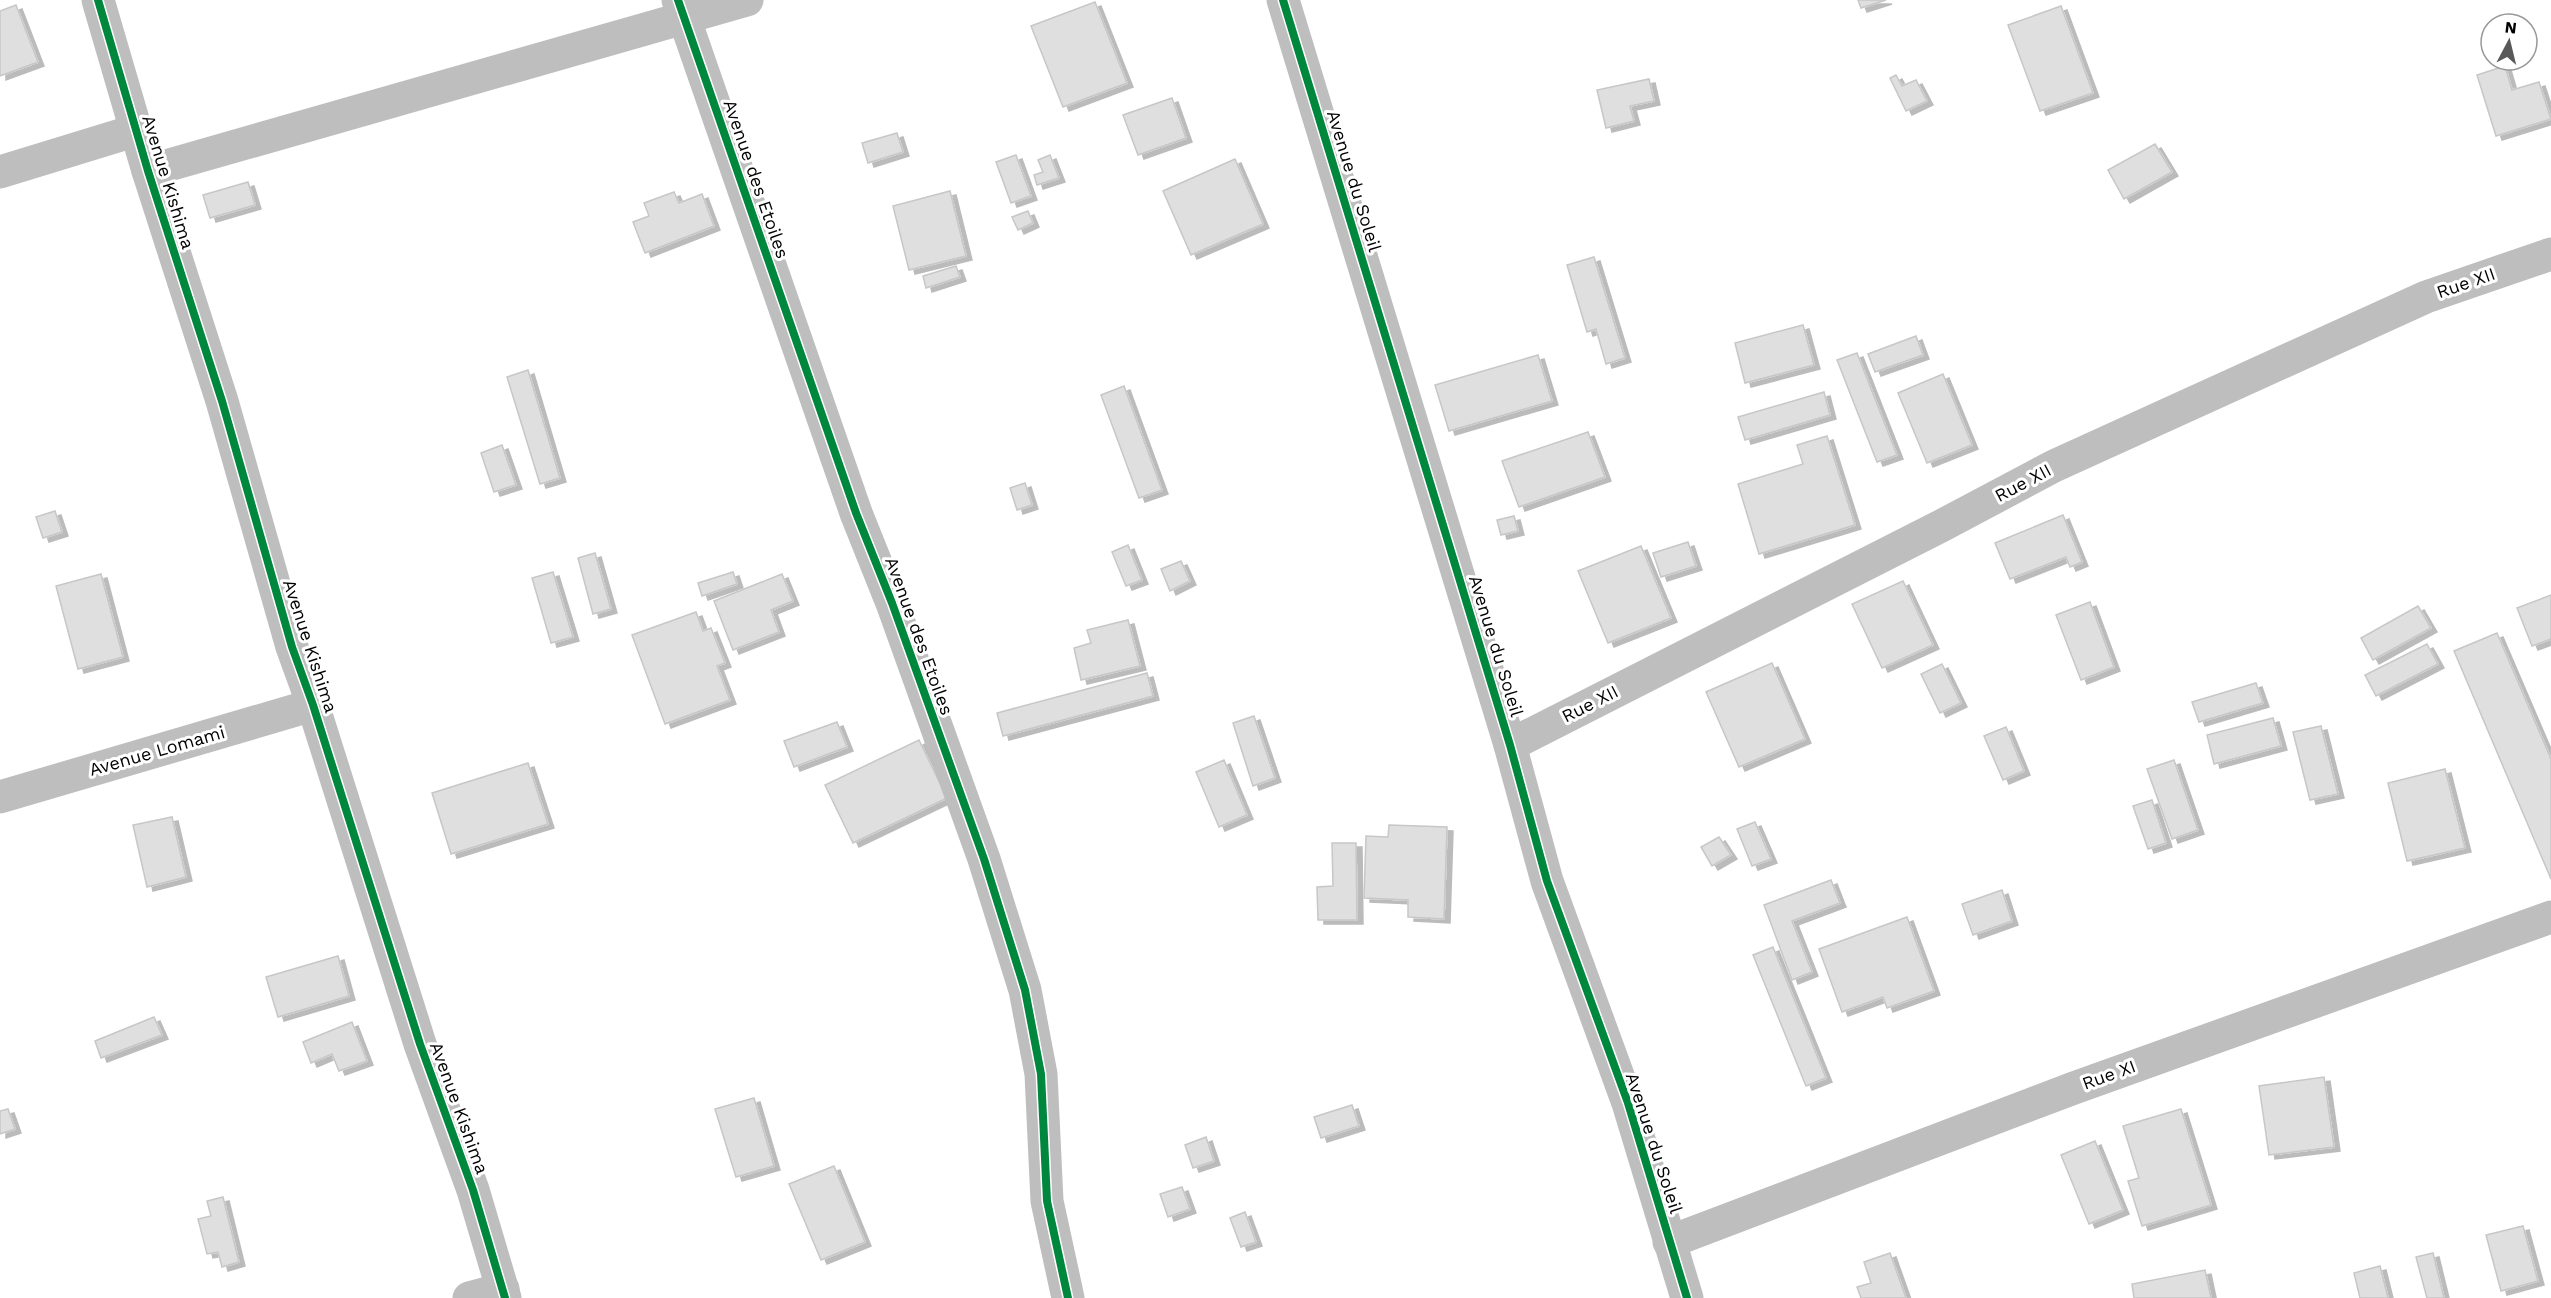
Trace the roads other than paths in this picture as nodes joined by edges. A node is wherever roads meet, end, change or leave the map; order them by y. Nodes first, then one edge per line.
1 (98, 0) edge
2 (747, 0) edge
3 (1283, 0) edge
4 (681, 10) edge
5 (136, 130) junction
6 (148, 171) junction
7 (0, 172) edge
8 (2551, 254) edge
9 (313, 705) junction
10 (1510, 745) junction
11 (0, 797) edge
12 (2551, 917) edge
13 (1670, 1242) junction
14 (504, 1293) edge
15 (470, 1298) edge
16 (1068, 1298) edge
17 (1687, 1298) edge

1 - 5 street, Avenue Kishima
2 - 4 street
3 - 10 street, Avenue du Soleil
4 - 6 street
4 - 16 street, Avenue des Etoiles
5 - 6 street, Avenue Kishima
5 - 7 street
6 - 9 street, Avenue Kishima
8 - 10 street, Rue XII
9 - 11 street, Avenue Lomami
9 - 14 street, Avenue Kishima
10 - 13 street, Avenue du Soleil
12 - 13 street, Rue XI
13 - 17 street, Avenue du Soleil
14 - 15 street

